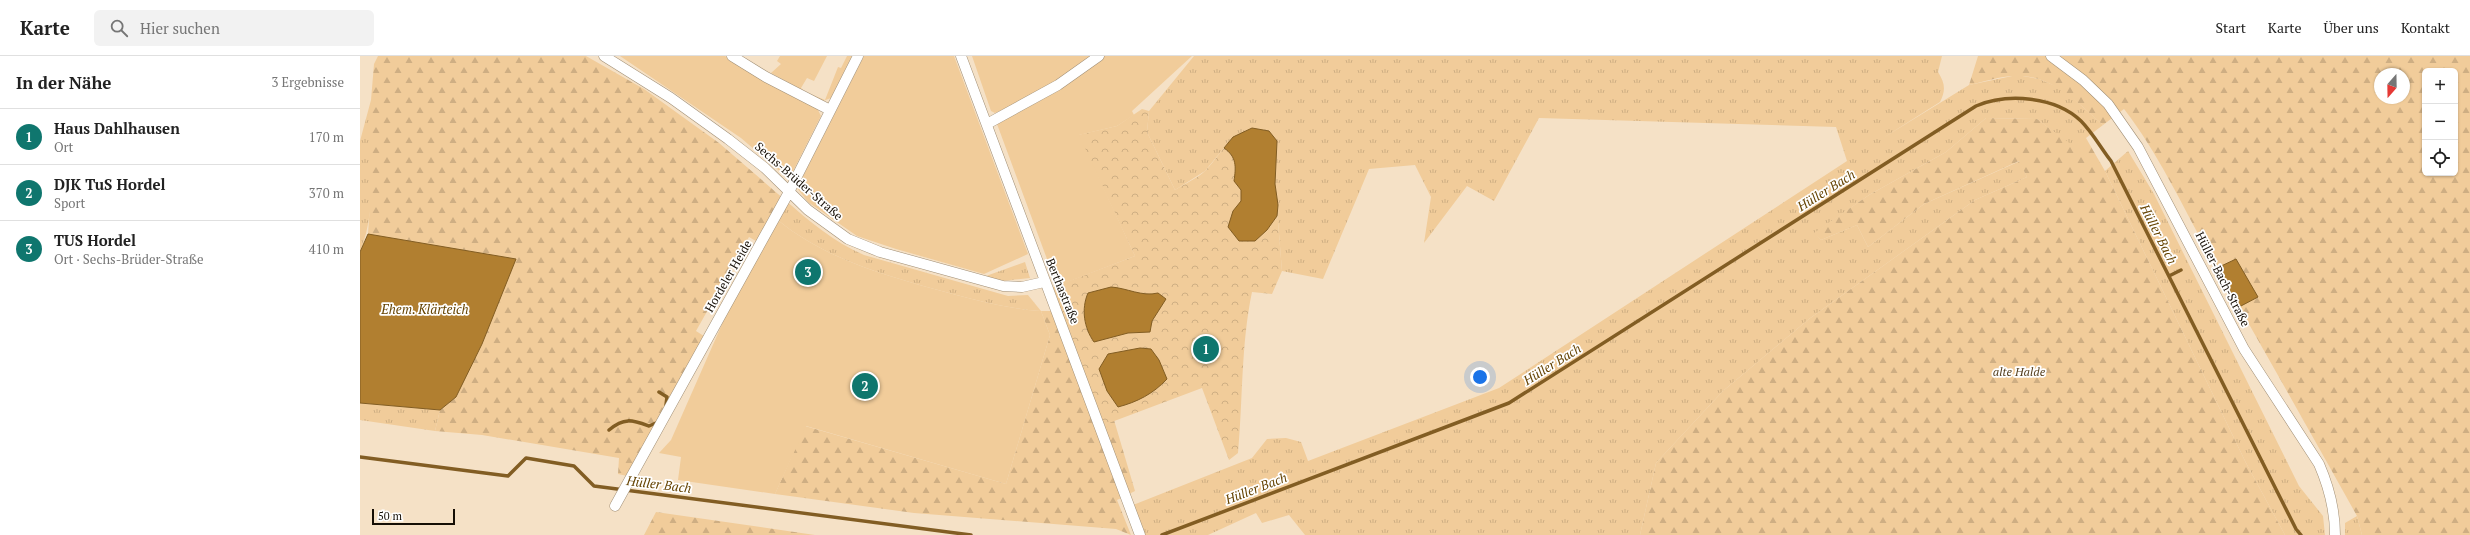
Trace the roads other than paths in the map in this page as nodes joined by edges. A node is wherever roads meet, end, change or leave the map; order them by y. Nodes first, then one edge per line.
1 (604, 56) edge
2 (732, 56) edge
3 (858, 56) edge
4 (961, 56) edge
5 (1099, 56) edge
6 (2051, 56) edge
7 (830, 110) junction
8 (987, 124) junction
9 (790, 192) junction
10 (1044, 282) junction
11 (615, 506) dead end
12 (1140, 535) edge
13 (2335, 535) edge

1 - 9 street, Sechs-Brüder-Straße
2 - 7 street
3 - 7 street, Hordeler Heide
4 - 8 street, Berthastraße
5 - 8 street
6 - 13 street, Hüller-Bach-Straße
7 - 9 street, Hordeler Heide
8 - 10 street, Berthastraße
9 - 10 street, Sechs-Brüder-Straße
9 - 11 street, Hordeler Heide
10 - 12 street, Berthastraße

